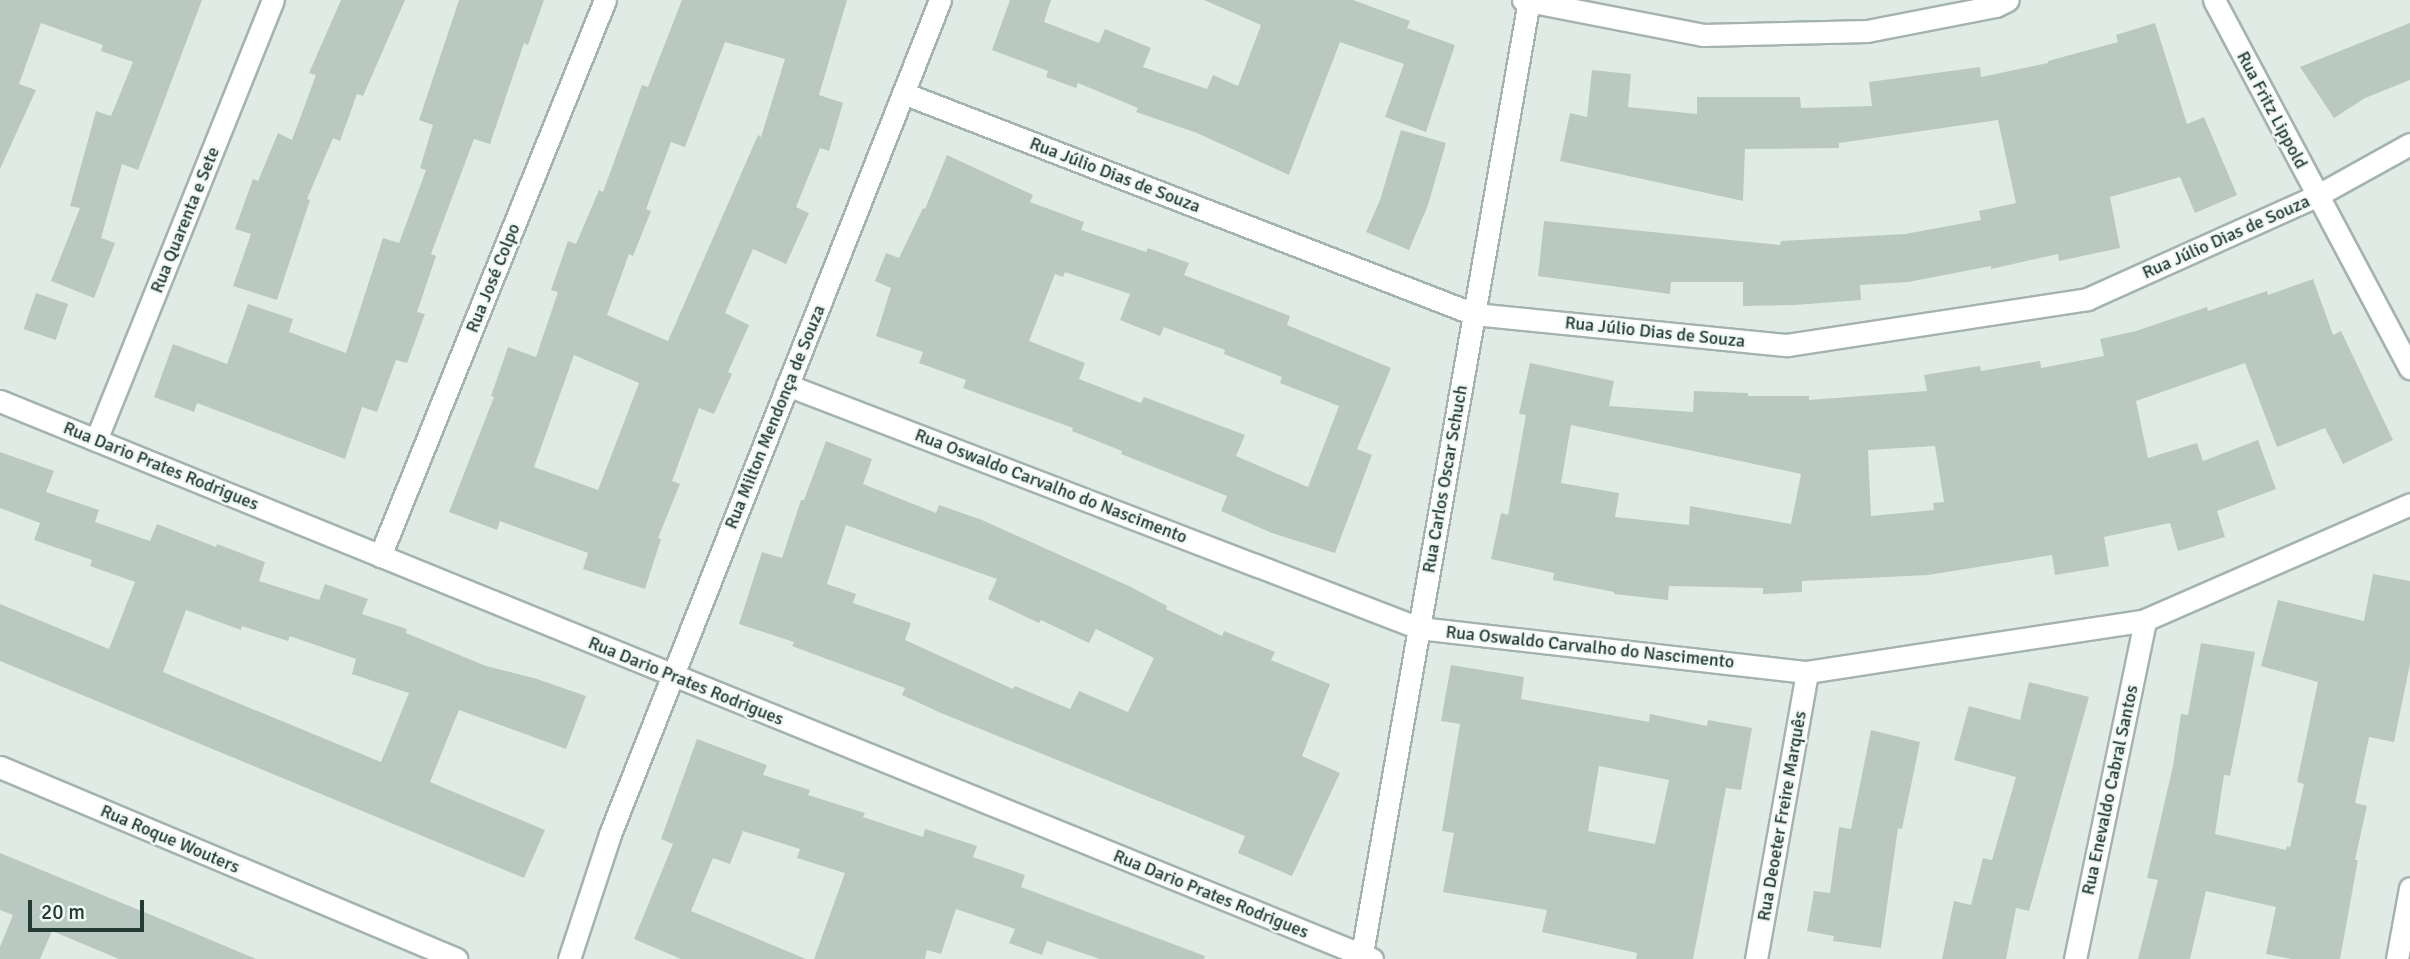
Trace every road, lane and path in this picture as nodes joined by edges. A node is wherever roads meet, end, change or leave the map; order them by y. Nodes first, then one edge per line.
1 (273, 0) edge
2 (605, 0) edge
3 (940, 0) edge
4 (2008, 0) edge
5 (2214, 0) edge
6 (1527, 1) edge
7 (903, 93) junction
8 (2410, 144) edge
9 (2318, 195) junction
10 (1474, 314) junction
11 (2410, 368) edge
12 (787, 385) junction
13 (0, 401) edge
14 (96, 440) junction
15 (2410, 504) edge
16 (380, 556) junction
17 (2145, 620) junction
18 (1419, 628) junction
19 (1807, 672) junction
20 (673, 676) junction
21 (0, 767) edge
22 (2410, 887) edge
23 (1365, 958) edge
24 (456, 959) edge
25 (569, 959) edge
26 (1756, 959) edge
27 (2075, 959) edge
28 (2397, 959) edge

1 - 14 street, Rua Quarenta e Sete
2 - 16 street, Rua José Colpo
3 - 7 street, Rua Milton Mendonça de Souza
4 - 6 street
5 - 9 street, Rua Fritz Lippold
6 - 10 street, Rua Carlos Oscar Schuch
7 - 10 street, Rua Júlio Dias de Souza
7 - 12 street, Rua Milton Mendonça de Souza
8 - 9 street, Rua Júlio Dias de Souza
9 - 10 street, Rua Júlio Dias de Souza
9 - 11 street, Rua Fritz Lippold
10 - 18 street, Rua Carlos Oscar Schuch
12 - 18 street, Rua Oswaldo Carvalho do Nascimento
12 - 20 street, Rua Milton Mendonça de Souza
13 - 14 street, Rua Dario Prates Rodrigues
14 - 16 street, Rua Dario Prates Rodrigues
15 - 17 street, Rua Oswaldo Carvalho do Nascimento
16 - 20 street, Rua Dario Prates Rodrigues
17 - 19 street, Rua Oswaldo Carvalho do Nascimento
17 - 27 street, Rua Enevaldo Cabral Santos
18 - 19 street, Rua Oswaldo Carvalho do Nascimento
18 - 23 street, Rua Carlos Oscar Schuch
19 - 26 street, Rua Deoeter Freire Marquês
20 - 23 street, Rua Dario Prates Rodrigues
20 - 25 street, Rua Milton Mendonça de Souza
21 - 24 street, Rua Roque Wouters
22 - 28 street

